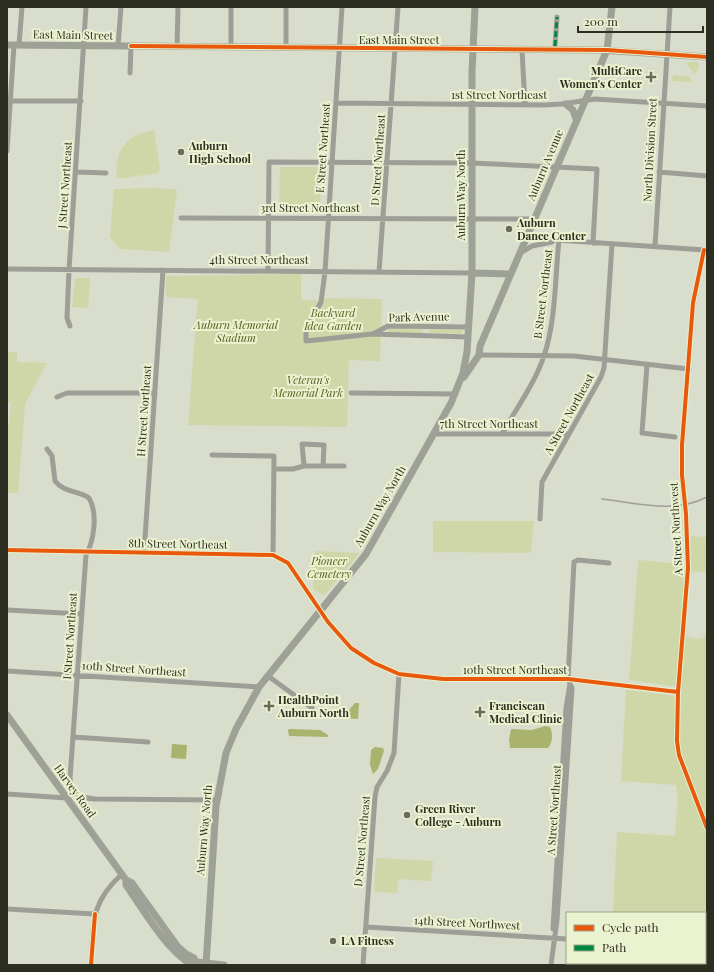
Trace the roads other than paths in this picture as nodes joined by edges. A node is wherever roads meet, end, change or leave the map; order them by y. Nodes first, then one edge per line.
1 (22, 7) edge
2 (86, 7) edge
3 (121, 7) edge
4 (178, 7) edge
5 (231, 7) edge
6 (286, 7) edge
7 (342, 7) edge
8 (398, 7) edge
9 (475, 7) edge
10 (612, 7) edge
11 (670, 7) edge
12 (557, 17) dead end
13 (13, 45) edge
14 (84, 46) junction
15 (118, 46) junction
16 (131, 46) junction
17 (555, 46) dead end
18 (177, 47) junction
19 (231, 48) junction
20 (286, 48) junction
21 (396, 48) junction
22 (339, 49) junction
23 (473, 49) junction
24 (522, 50) junction
25 (607, 50) junction
26 (667, 54) junction
27 (707, 57) edge
28 (130, 73) dead end
29 (584, 100) junction
30 (9, 101) edge
31 (81, 101) junction
32 (663, 102) junction
33 (336, 103) junction
34 (566, 104) junction
35 (392, 105) junction
36 (472, 105) junction
37 (525, 105) junction
38 (707, 106) edge
39 (576, 120) junction
40 (7, 151) edge
41 (332, 162) junction
42 (388, 162) junction
43 (472, 163) junction
44 (557, 167) junction
45 (77, 172) junction
46 (659, 172) junction
47 (106, 173) dead end
48 (707, 176) edge
49 (181, 218) dead end
50 (268, 218) junction
51 (328, 218) junction
52 (384, 218) junction
53 (472, 218) junction
54 (535, 218) junction
55 (527, 238) junction
56 (559, 240) junction
57 (593, 243) junction
58 (612, 244) junction
59 (655, 246) junction
60 (705, 250) edge
61 (520, 254) junction
62 (7, 269) edge
63 (69, 270) junction
64 (163, 270) junction
65 (268, 271) junction
66 (325, 272) junction
67 (379, 272) junction
68 (472, 273) junction
69 (511, 274) junction
70 (70, 326) dead end
71 (427, 326) junction
72 (469, 327) junction
73 (372, 334) junction
74 (427, 336) junction
75 (468, 337) junction
76 (306, 341) joint
77 (479, 355) junction
78 (544, 355) junction
79 (605, 359) junction
80 (647, 365) junction
81 (689, 369) junction
82 (460, 383) junction
83 (155, 393) junction
84 (351, 393) dead end
85 (456, 394) junction
86 (57, 396) dead end
87 (434, 434) junction
88 (502, 434) junction
89 (569, 434) junction
90 (676, 437) dead end
91 (47, 448) dead end
92 (212, 455) dead end
93 (304, 466) junction
94 (323, 466) junction
95 (344, 466) dead end
96 (274, 469) junction
97 (540, 519) dead end
98 (7, 550) edge
99 (88, 552) junction
100 (144, 553) junction
101 (273, 555) junction
102 (609, 563) dead end
103 (7, 610) edge
104 (320, 612) junction
105 (82, 614) junction
106 (7, 671) edge
107 (399, 674) junction
108 (77, 676) junction
109 (268, 676) junction
110 (569, 682) junction
111 (259, 687) junction
112 (678, 692) junction
113 (312, 708) dead end
114 (7, 714) edge
115 (73, 737) junction
116 (148, 742) dead end
117 (7, 794) edge
118 (67, 798) junction
119 (216, 800) junction
120 (707, 828) edge
121 (124, 877) junction
122 (7, 909) edge
123 (95, 914) junction
124 (149, 918) junction
125 (366, 928) junction
126 (165, 929) junction
127 (554, 938) junction
128 (566, 939) edge
129 (196, 962) junction
130 (206, 964) edge
131 (91, 965) edge
132 (224, 965) edge
133 (363, 965) edge
134 (551, 965) edge

1 - 13 street
2 - 14 street, J Street Northeast
3 - 15 street
4 - 18 street
5 - 19 street
6 - 20 street
7 - 22 street, E Street Northeast
8 - 21 street, D Street Northeast
9 - 23 main road, Auburn Way North
10 - 25 main road, Auburn Avenue
11 - 26 street, North Division Street
12 - 17 street
13 - 14 main road, East Main Street
13 - 30 street
14 - 15 main road, East Main Street
14 - 31 street, J Street Northeast
15 - 16 main road, East Main Street
16 - 18 main road, East Main Street
16 - 28 street
18 - 19 main road, East Main Street
19 - 20 main road, East Main Street
20 - 22 main road, East Main Street
21 - 22 main road, East Main Street
21 - 23 main road, East Main Street
21 - 35 street, D Street Northeast
22 - 33 street, E Street Northeast
23 - 24 main road, East Main Street
23 - 36 main road, Auburn Way North
24 - 25 main road, East Main Street
24 - 37 street
25 - 26 main road, East Main Street
25 - 29 main road, Auburn Avenue
26 - 27 main road, East Main Street
26 - 32 street, North Division Street
29 - 32 street, 1st Street Northeast
29 - 34 street, 1st Street Northeast
29 - 39 main road, Auburn Avenue
30 - 31 street
30 - 40 street
31 - 45 street, J Street Northeast
32 - 38 street, 1st Street Northeast
32 - 46 street, North Division Street
33 - 35 street, 1st Street Northeast
33 - 41 street, E Street Northeast
34 - 37 street, 1st Street Northeast
34 - 39 main road
35 - 36 street, 1st Street Northeast
35 - 42 street, D Street Northeast
36 - 37 street, 1st Street Northeast
36 - 43 main road, Auburn Way North
39 - 44 main road, Auburn Avenue
41 - 42 street
41 - 50 street
41 - 51 street, E Street Northeast
42 - 43 street
42 - 52 street, D Street Northeast
43 - 44 street
43 - 53 main road, Auburn Way North
44 - 54 main road, Auburn Avenue
44 - 57 street
45 - 47 street
45 - 63 street, J Street Northeast
46 - 48 street
46 - 59 street, North Division Street
49 - 50 street, 3rd Street Northeast
50 - 51 street, 3rd Street Northeast
50 - 65 street
51 - 52 street, 3rd Street Northeast
51 - 66 street, E Street Northeast
52 - 53 street, 3rd Street Northeast
52 - 67 street, D Street Northeast
53 - 54 street, 3rd Street Northeast
53 - 68 main road, Auburn Way North
54 - 55 main road, Auburn Avenue
55 - 56 street
55 - 61 main road, Auburn Avenue
56 - 57 street
56 - 61 street
56 - 78 street, B Street Northeast
57 - 58 street
58 - 59 street
58 - 79 street, A Street Northeast
59 - 60 street
60 - 81 street, A Street Northwest
61 - 69 main road, Auburn Avenue
62 - 63 street, 4th Street Northeast
63 - 64 street, 4th Street Northeast
63 - 70 street, J Street Northeast
64 - 65 street, 4th Street Northeast
64 - 83 street, H Street Northeast
65 - 66 street, 4th Street Northeast
66 - 67 street, 4th Street Northeast
66 - 76 street, E Street Northeast
67 - 68 street, 4th Street Northeast
68 - 69 main road, 4th Street Northeast
68 - 72 main road, Auburn Way North
69 - 77 main road, Auburn Avenue
71 - 72 street, Park Avenue
71 - 73 street, Park Avenue
71 - 74 street
72 - 75 main road, Auburn Way North
73 - 74 street, Park Avenue
73 - 76 street, Park Avenue
74 - 75 street, Park Avenue
75 - 82 main road, Auburn Way North
77 - 78 street
77 - 82 main road, Auburn Avenue
78 - 79 street
78 - 88 street, B Street Northeast
79 - 80 street
79 - 89 street, A Street Northeast
80 - 81 street
80 - 90 street
81 - 112 street, A Street Northwest
82 - 85 main road, Auburn Way North
83 - 86 street
83 - 100 street, H Street Northeast
84 - 85 street
85 - 87 main road, Auburn Way North
87 - 88 street, 7th Street Northeast
87 - 104 main road, Auburn Way North
88 - 89 street, 7th Street Northeast
89 - 97 street, A Street Northeast
91 - 99 street, I Street Northeast
92 - 96 street
93 - 94 street
93 - 94 street
93 - 96 street
94 - 95 street
96 - 101 street
98 - 99 street, 8th Street Northeast
99 - 100 street, 8th Street Northeast
99 - 105 street, I Street Northeast
100 - 101 street, 8th Street Northeast
101 - 104 street
102 - 110 street, A Street Northeast
103 - 105 street
104 - 107 street, 10th Street Northeast
104 - 109 main road, Auburn Way North
105 - 108 street, I Street Northeast
106 - 108 street, 10th Street Northeast
107 - 110 street, 10th Street Northeast
107 - 125 street, D Street Northeast
108 - 111 street, 10th Street Northeast
108 - 115 street, I Street Northeast
109 - 111 main road, Auburn Way North
109 - 113 street
110 - 112 street, 10th Street Northeast
110 - 127 street, A Street Northeast
111 - 119 main road, Auburn Way North
112 - 120 street, A Street Northwest
114 - 118 main road, Harvey Road
115 - 116 street
115 - 119 street, I Street Northeast
117 - 118 street
118 - 121 main road, Harvey Road
119 - 130 main road, Auburn Way North
121 - 123 street
121 - 124 main road, Harvey Road
121 - 126 main road, Harvey Road
122 - 123 street
123 - 131 street
124 - 126 main road
124 - 129 main road, Harvey Road
125 - 127 street, 14th Street Northwest
125 - 133 street, D Street Northeast
126 - 129 main road, Harvey Road
127 - 128 street, 14th Street Northwest
127 - 134 street, A Street Northeast
129 - 130 main road, Harvey Road
130 - 132 main road, Harvey Road

